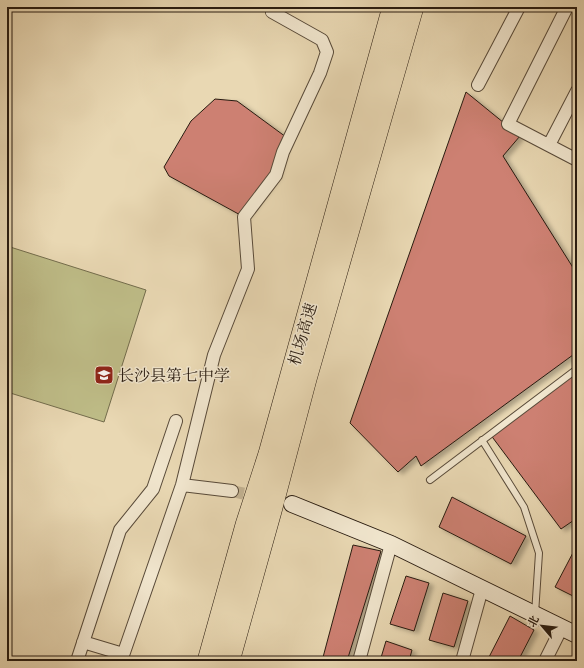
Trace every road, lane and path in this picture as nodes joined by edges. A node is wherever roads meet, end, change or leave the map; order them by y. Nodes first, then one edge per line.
1 (274, 7) edge
2 (393, 7) edge
3 (413, 7) edge
4 (519, 7) edge
5 (567, 7) edge
6 (478, 85) dead end
7 (577, 91) edge
8 (549, 145) junction
9 (577, 160) edge
10 (577, 369) edge
11 (176, 421) dead end
12 (482, 440) junction
13 (430, 480) dead end
14 (182, 485) junction
15 (232, 491) tunnel mouth
16 (292, 504) dead end
17 (391, 544) junction
18 (482, 589) junction
19 (535, 614) junction
20 (562, 628) junction
21 (577, 635) edge
22 (83, 642) junction
23 (122, 658) edge
24 (77, 661) edge
25 (208, 661) edge
26 (229, 661) edge
27 (359, 661) edge
28 (462, 661) edge
29 (545, 661) edge

1 - 14 street
2 - 25 highway, 机场高速
3 - 26 highway, 机场高速
4 - 6 street
5 - 8 street
7 - 8 street
8 - 9 street
10 - 12 lane
11 - 22 street
12 - 13 lane
12 - 19 lane
14 - 15 street
14 - 23 street
16 - 17 street
17 - 18 street
17 - 27 street
18 - 19 street
18 - 28 street
19 - 20 street
20 - 21 street
20 - 29 street
22 - 23 street
22 - 24 street

